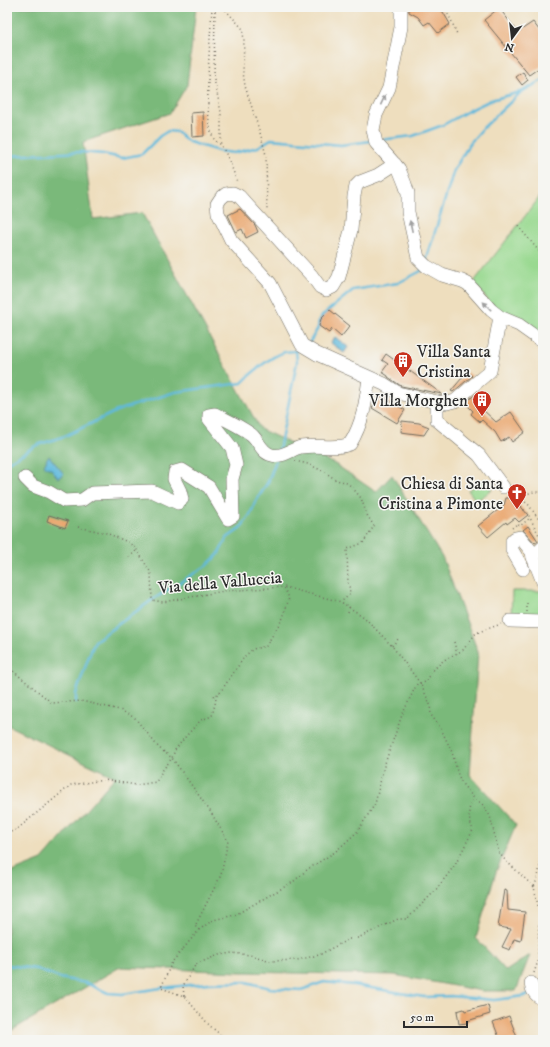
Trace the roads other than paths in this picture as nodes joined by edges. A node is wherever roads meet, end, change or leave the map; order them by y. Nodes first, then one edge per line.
1 (401, 7) edge
2 (394, 164) junction
3 (500, 317) junction
4 (543, 342) edge
5 (370, 378) junction
6 (437, 402) junction
7 (25, 478) dead end
8 (503, 488) road end
9 (542, 544) edge
10 (533, 557) junction
11 (523, 568) dead end
12 (543, 582) edge
13 (510, 621) road end
14 (543, 622) edge

2 -> 1 street
3 -> 2 street
2 - 5 street
3 - 4 street
3 - 6 street
5 - 6 street
5 - 7 street
6 - 8 street
9 - 10 street
10 - 11 street
10 - 12 street
13 - 14 street

